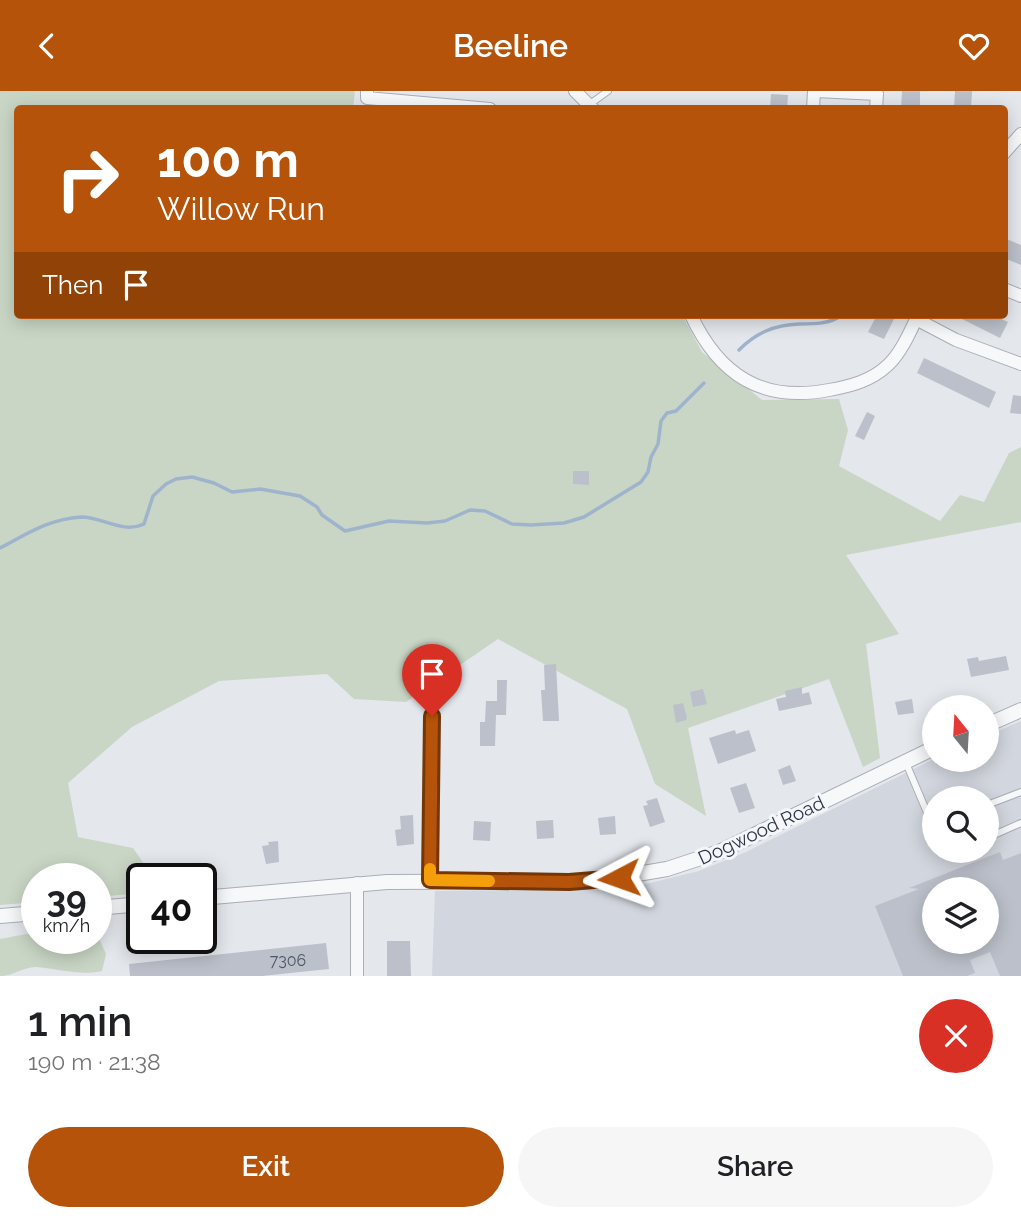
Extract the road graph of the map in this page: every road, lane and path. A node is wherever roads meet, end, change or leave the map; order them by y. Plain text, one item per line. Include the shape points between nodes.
1 (575, 91) edge
2 (608, 91) edge
3 (815, 91) edge
4 (367, 94) edge
5 (456, 105) edge
6 (591, 105) edge
7 (593, 105) edge
8 (876, 105) edge
9 (1021, 134) edge
10 (1008, 149) edge
11 (693, 319) edge
12 (916, 319) edge
13 (920, 319) edge
14 (1021, 364) edge
15 (1021, 710) edge
16 (432, 716) dead end
17 (999, 720) edge
18 (922, 753) edge
19 (905, 761) junction
20 (1021, 792) edge
21 (922, 798) edge
22 (999, 800) edge
23 (1021, 823) edge
24 (999, 833) edge
25 (430, 880) junction
26 (357, 883) junction
27 (217, 896) edge
28 (21, 914) edge
29 (0, 916) edge
30 (357, 976) edge

1 - 6 street
2 - 7 lane
3 - 8 street via 877,94
4 - 5 street
9 - 10 street
11 - 12 street via 709,347 733,373 768,390 792,393 849,386 878,373 899,352
13 - 14 street via 956,340
15 - 17 street
16 - 25 street
18 - 19 street, Dogwood Road
19 - 21 lane
19 - 25 street, Dogwood Road via 748,840 667,869 596,881
20 - 22 lane
23 - 24 lane
25 - 26 street, Dogwood Road
26 - 27 street, Dogwood Road
26 - 30 street
28 - 29 street

